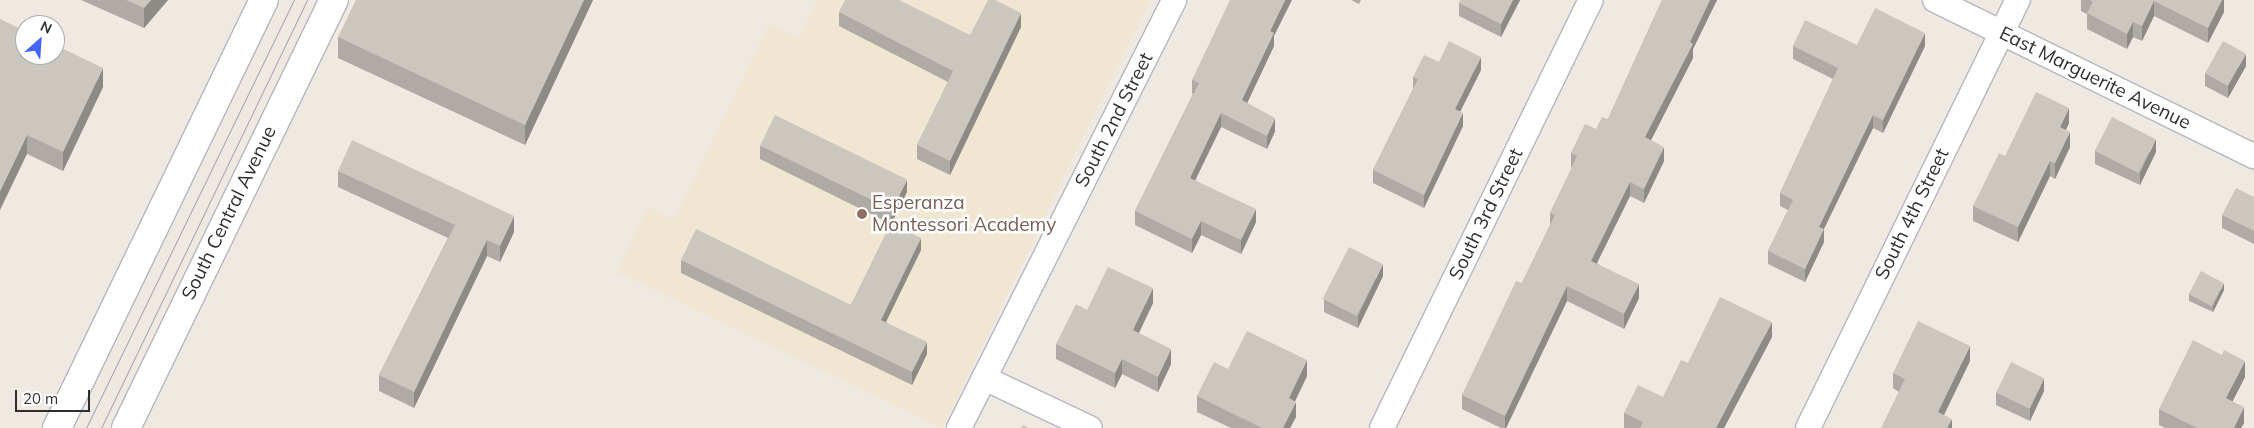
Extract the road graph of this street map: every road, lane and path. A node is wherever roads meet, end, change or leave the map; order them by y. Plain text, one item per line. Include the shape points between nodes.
1 (264, 0) edge
2 (334, 0) edge
3 (1174, 0) edge
4 (1591, 0) edge
5 (1935, 0) edge
6 (2018, 0) edge
7 (2001, 32) junction
8 (2254, 156) edge
9 (984, 378) junction
10 (57, 428) edge
11 (126, 428) edge
12 (958, 428) edge
13 (1090, 428) edge
14 (1382, 428) edge
15 (1808, 428) edge

1 - 10 main road
2 - 11 main road, South Central Avenue
3 - 9 street, South 2nd Street
4 - 14 street, South 3rd Street
5 - 7 street, East Marguerite Avenue
6 - 7 street, South 4th Street
7 - 8 street, East Marguerite Avenue
7 - 15 street, South 4th Street
9 - 12 street, South 2nd Street
9 - 13 street

